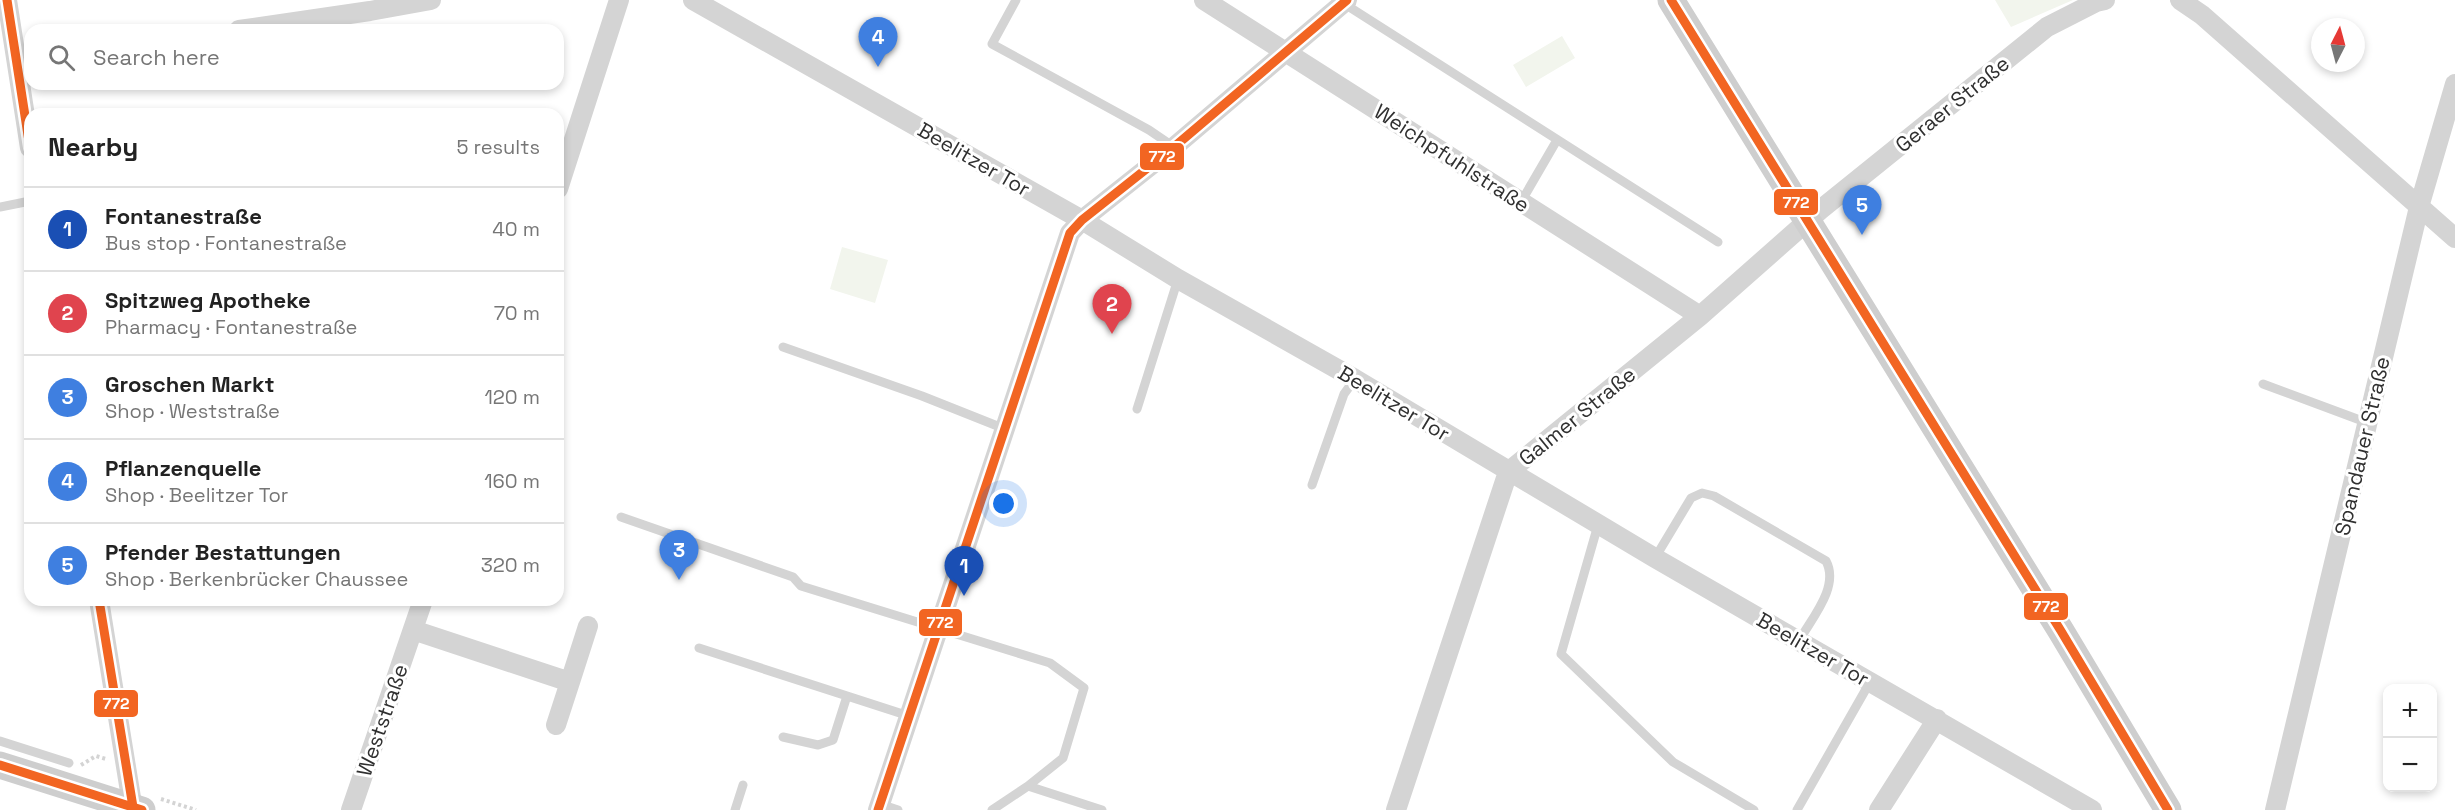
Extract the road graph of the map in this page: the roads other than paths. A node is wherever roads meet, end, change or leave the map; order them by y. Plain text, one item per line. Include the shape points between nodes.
1 (7, 0) edge
2 (431, 0) edge
3 (619, 0) edge
4 (693, 0) edge
5 (1016, 0) edge
6 (1204, 0) edge
7 (1671, 0) edge
8 (2105, 0) edge
9 (2180, 0) edge
10 (1345, 1) edge
11 (369, 6) edge
12 (272, 24) edge
13 (1286, 51) junction
14 (23, 61) edge
15 (2455, 84) edge
16 (25, 90) edge
17 (27, 108) edge
18 (1557, 140) junction
19 (1174, 147) junction
20 (564, 170) edge
21 (24, 202) edge
22 (1521, 202) junction
23 (0, 207) edge
24 (2419, 207) junction
25 (1082, 220) junction
26 (1808, 223) junction
27 (2455, 238) edge
28 (1718, 242) dead end
29 (1179, 279) junction
30 (1700, 316) junction
31 (783, 347) dead end
32 (1355, 379) junction
33 (2263, 384) dead end
34 (1137, 410) dead end
35 (2368, 423) junction
36 (1005, 429) junction
37 (1508, 472) junction
38 (1312, 486) dead end
39 (621, 517) dead end
40 (1598, 525) junction
41 (1655, 558) junction
42 (100, 606) edge
43 (421, 606) edge
44 (588, 626) dead end
45 (938, 629) junction
46 (413, 630) junction
47 (1799, 641) junction
48 (699, 648) dead end
49 (570, 682) junction
50 (1870, 682) junction
51 (847, 696) junction
52 (909, 716) junction
53 (1936, 719) junction
54 (556, 725) dead end
55 (783, 737) dead end
56 (0, 741) edge
57 (69, 763) road end
58 (0, 765) edge
59 (743, 785) dead end
60 (1028, 786) junction
61 (140, 805) edge
62 (885, 808) edge
63 (1400, 809) edge
64 (351, 810) edge
65 (735, 810) edge
66 (992, 810) edge
67 (1102, 810) edge
68 (1754, 810) edge
69 (1797, 810) edge
70 (1879, 810) edge
71 (2092, 810) edge
72 (2168, 810) edge
73 (2275, 810) edge

1 - 14 street
2 - 11 street
3 - 20 street
4 - 25 street, Beelitzer Tor
5 - 19 lane via 992,44
6 - 13 street, Weichpfuhlstraße
7 - 26 main road
8 - 26 street, Geraer Straße via 2047,27
9 - 24 street via 2202,15
10 - 13 street
10 - 18 lane
11 - 12 street
13 - 19 street
13 - 22 street, Weichpfuhlstraße
15 - 24 street, Spandauer Straße
16 - 17 street
18 - 22 lane
18 - 28 lane
19 - 25 street
21 - 23 lane
22 - 30 street, Weichpfuhlstraße
24 - 27 street
24 - 35 street, Spandauer Straße
25 - 29 street, Beelitzer Tor
25 - 36 street via 1070,233
26 - 30 street, Galmer Straße
26 - 72 main road
29 - 32 street, Beelitzer Tor
29 - 34 lane
30 - 37 street, Galmer Straße
31 - 36 lane
32 - 37 street, Beelitzer Tor
32 - 38 lane via 1344,394
33 - 35 lane
35 - 73 street, Spandauer Straße
36 - 45 street
37 - 40 street, Beelitzer Tor
37 - 63 street, Galmer Straße
39 - 45 lane via 792,576 801,586
40 - 41 street, Beelitzer Tor
40 - 68 lane via 1561,654 1673,762
41 - 47 street, Beelitzer Tor
41 - 47 lane via 1691,498 1702,493 1714,496 1826,561 1830,584
42 - 61 street via 126,766
43 - 46 street, Weststraße
44 - 49 street
45 - 52 street
45 - 60 lane via 1050,663 1084,688 1063,759
46 - 49 street
46 - 64 street, Weststraße
47 - 50 street, Beelitzer Tor
48 - 51 lane
49 - 54 street
50 - 53 street, Beelitzer Tor
50 - 69 lane
51 - 52 lane
51 - 55 lane via 833,740 818,745
52 - 62 street
53 - 70 street
53 - 71 street, Beelitzer Tor
56 - 57 lane
58 - 61 main road
59 - 65 lane
60 - 66 lane
60 - 67 lane

